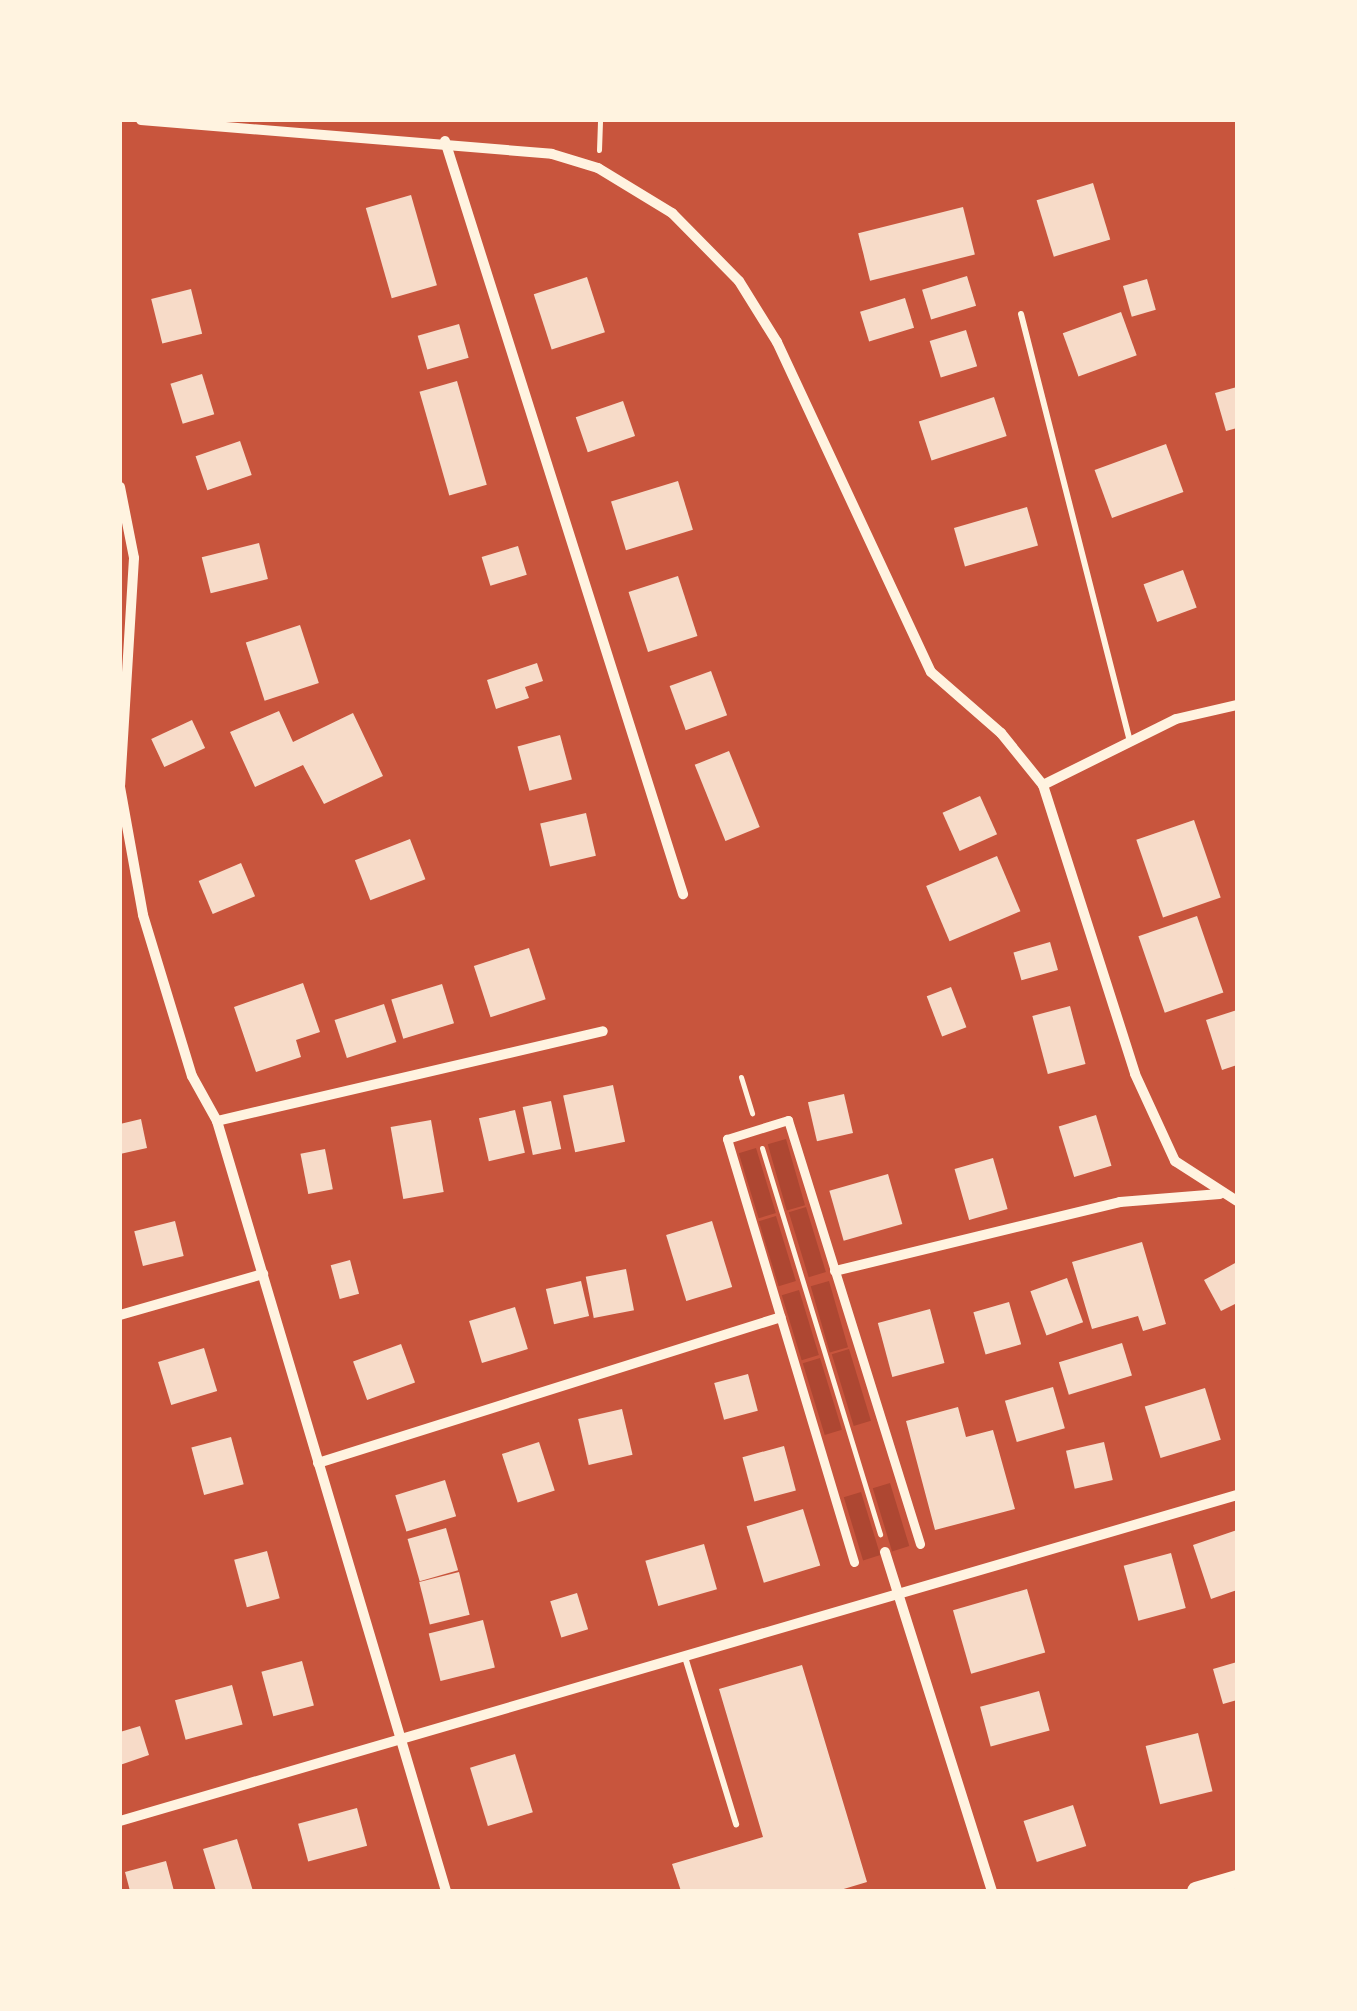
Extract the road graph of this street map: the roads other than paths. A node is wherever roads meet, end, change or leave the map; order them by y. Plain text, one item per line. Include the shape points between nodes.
1 (142, 120) edge
2 (444, 141) junction
3 (1021, 314) dead end
4 (120, 487) edge
5 (1237, 705) edge
6 (1130, 741) junction
7 (120, 786) edge
8 (1043, 786) junction
9 (683, 894) dead end
10 (602, 1032) dead end
11 (217, 1122) junction
12 (1221, 1194) junction
13 (1237, 1200) edge
14 (835, 1271) junction
15 (263, 1274) junction
16 (120, 1314) edge
17 (780, 1317) junction
18 (318, 1463) junction
19 (1237, 1495) edge
20 (920, 1544) dead end
21 (885, 1552) road end
22 (854, 1562) dead end
23 (898, 1593) junction
24 (684, 1657) junction
25 (402, 1741) junction
26 (120, 1821) edge
27 (736, 1824) dead end
28 (1237, 1879) edge
29 (446, 1891) edge
30 (992, 1891) edge
31 (1196, 1891) edge

1 - 2 street
2 - 8 street via 598,168 672,213 739,281 778,342 924,660
2 - 9 street
3 - 6 lane
4 - 7 street via 134,558
5 - 6 street
6 - 8 street
7 - 11 street via 143,915 192,1076
8 - 12 street via 1134,1074 1175,1161
10 - 11 street
11 - 15 street
12 - 13 street
12 - 14 street via 1120,1202
14 - 17 street via 788,1120 727,1139
14 - 20 street
15 - 16 street
15 - 18 street
17 - 18 street
17 - 22 street
18 - 25 street
19 - 23 street
21 - 23 street
23 - 24 street
23 - 30 street
24 - 25 street
24 - 27 lane
25 - 26 street
25 - 29 street
28 - 31 street

